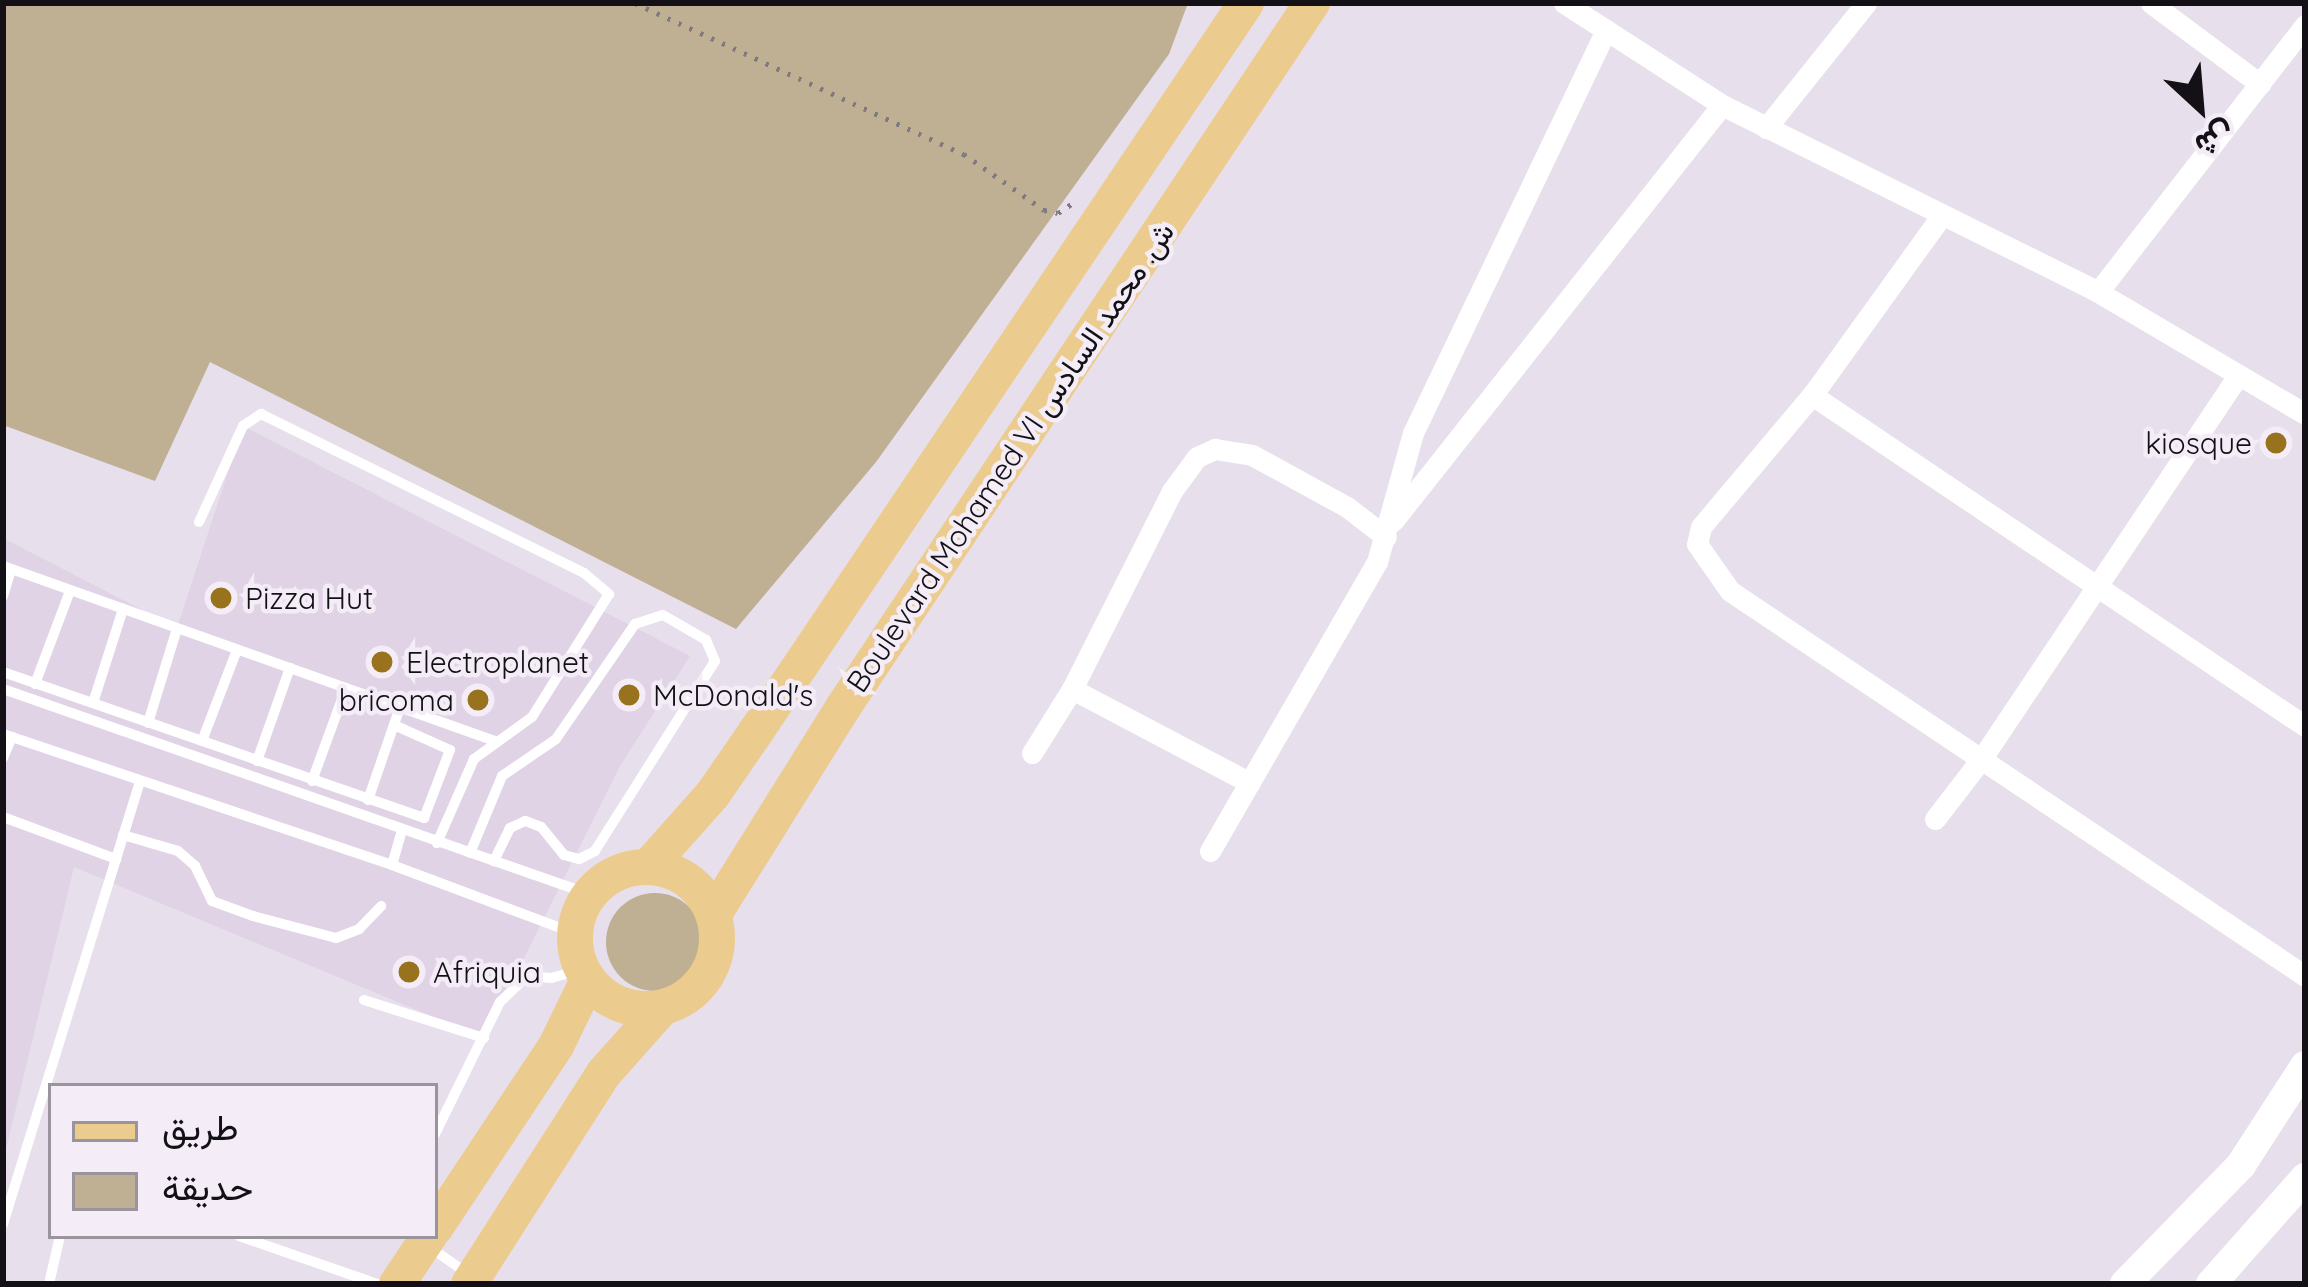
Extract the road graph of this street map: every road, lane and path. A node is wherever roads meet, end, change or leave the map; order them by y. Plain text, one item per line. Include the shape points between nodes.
1 (634, 3) edge
2 (1246, 3) edge
3 (1312, 3) edge
4 (1564, 3) edge
5 (1866, 3) edge
6 (2151, 3) edge
7 (2305, 25) edge
8 (1606, 30) junction
9 (2260, 84) junction
10 (1722, 106) junction
11 (1766, 128) junction
12 (1082, 192) dead end
13 (1942, 215) junction
14 (2098, 292) junction
15 (2237, 377) junction
16 (1812, 395) junction
17 (2305, 414) edge
18 (199, 522) dead end
19 (1389, 530) junction
20 (7, 568) edge
21 (2095, 589) junction
22 (70, 591) junction
23 (3, 596) edge
24 (123, 609) junction
25 (177, 628) junction
26 (237, 650) junction
27 (290, 668) junction
28 (3, 672) edge
29 (793, 676) junction
30 (35, 684) junction
31 (346, 688) junction
32 (3, 689) edge
33 (1072, 689) junction
34 (93, 704) junction
35 (844, 706) junction
36 (400, 707) junction
37 (148, 722) junction
38 (394, 724) junction
39 (2305, 726) edge
40 (7, 735) edge
41 (202, 741) junction
42 (495, 741) junction
43 (1032, 753) dead end
44 (3, 758) edge
45 (1982, 758) junction
46 (256, 761) junction
47 (312, 781) junction
48 (140, 782) junction
49 (1250, 783) junction
50 (368, 800) junction
51 (3, 818) edge
52 (1936, 819) dead end
53 (402, 831) junction
54 (123, 836) junction
55 (437, 843) junction
56 (1210, 851) dead end
57 (470, 854) junction
58 (116, 860) junction
59 (494, 861) junction
60 (392, 865) junction
61 (649, 866) junction
62 (590, 894) junction
63 (381, 906) dead end
64 (714, 914) junction
65 (574, 933) junction
66 (585, 975) junction
67 (2305, 976) edge
68 (364, 1000) dead end
69 (662, 1008) junction
70 (484, 1038) junction
71 (2305, 1066) edge
72 (438, 1128) edge
73 (2305, 1178) edge
74 (438, 1218) edge
75 (3, 1224) edge
76 (59, 1239) edge
77 (248, 1239) edge
78 (424, 1239) edge
79 (429, 1239) edge
80 (471, 1280) edge
81 (49, 1284) edge
82 (378, 1284) edge
83 (397, 1284) edge
84 (2126, 1284) edge
85 (2211, 1284) edge

1 - 12 path via 964,154 1044,210 1058,213
2 - 29 main road, Boulevard Mohamed VI ش. محمد السادس
3 - 35 main road, Boulevard Mohamed VI ش. محمد السادس
4 - 8 street
5 - 11 street
6 - 9 street
7 - 9 street
8 - 10 street
8 - 19 street via 1413,433
9 - 14 street
10 - 11 street
10 - 19 street
11 - 13 street
13 - 14 street
13 - 16 street
14 - 15 street
15 - 17 street
15 - 21 street
16 - 21 street
16 - 45 street via 1701,527 1697,544 1730,591
18 - 42 lane via 243,426 261,414 602,586 605,604 532,717
19 - 33 street via 1252,455 1216,449 1196,458
19 - 49 street via 1352,610
20 - 22 lane
20 - 23 lane
21 - 39 street
21 - 45 street
22 - 24 lane
22 - 30 lane
24 - 25 lane
24 - 34 lane
25 - 26 lane
25 - 37 lane
26 - 27 lane
26 - 41 lane
27 - 31 lane
27 - 46 lane
28 - 30 lane
29 - 35 main road
29 - 61 main road, Boulevard Mohamed VI ش. محمد السادس via 712,794
30 - 34 lane
31 - 36 lane
31 - 47 lane
32 - 53 lane
33 - 43 street
33 - 49 street
34 - 37 lane
35 - 64 main road, Boulevard Mohamed VI ش. محمد السادس
36 - 38 lane
36 - 42 lane
37 - 41 lane
38 - 50 lane
38 - 50 lane via 444,744 449,759 424,818
40 - 44 lane
40 - 48 lane
41 - 46 lane
42 - 55 lane via 466,770
45 - 52 street
45 - 67 street
46 - 47 lane
47 - 50 lane
48 - 54 lane
48 - 60 lane
49 - 56 street
51 - 58 lane
53 - 55 lane
53 - 60 lane
54 - 58 lane
54 - 63 lane via 178,851 217,905 253,916 336,938
55 - 57 lane
57 - 59 lane
57 - 59 lane via 502,776 556,739 635,624 663,615 706,640 715,661 595,851 564,855 541,826 526,821 510,828
58 - 75 lane
59 - 62 lane
60 - 65 lane
61 - 62 main road via 616,872
61 - 64 main road via 677,873
62 - 65 main road
64 - 69 main road via 718,938 703,982
65 - 66 main road
66 - 69 main road via 615,1003
66 - 70 lane via 526,976 500,1002
66 - 74 main road via 556,1046
68 - 70 lane
69 - 80 main road via 604,1073
70 - 72 lane
71 - 84 main road via 2241,1165
73 - 85 main road
76 - 81 lane
77 - 82 lane
78 - 83 main road
79 - 80 lane

